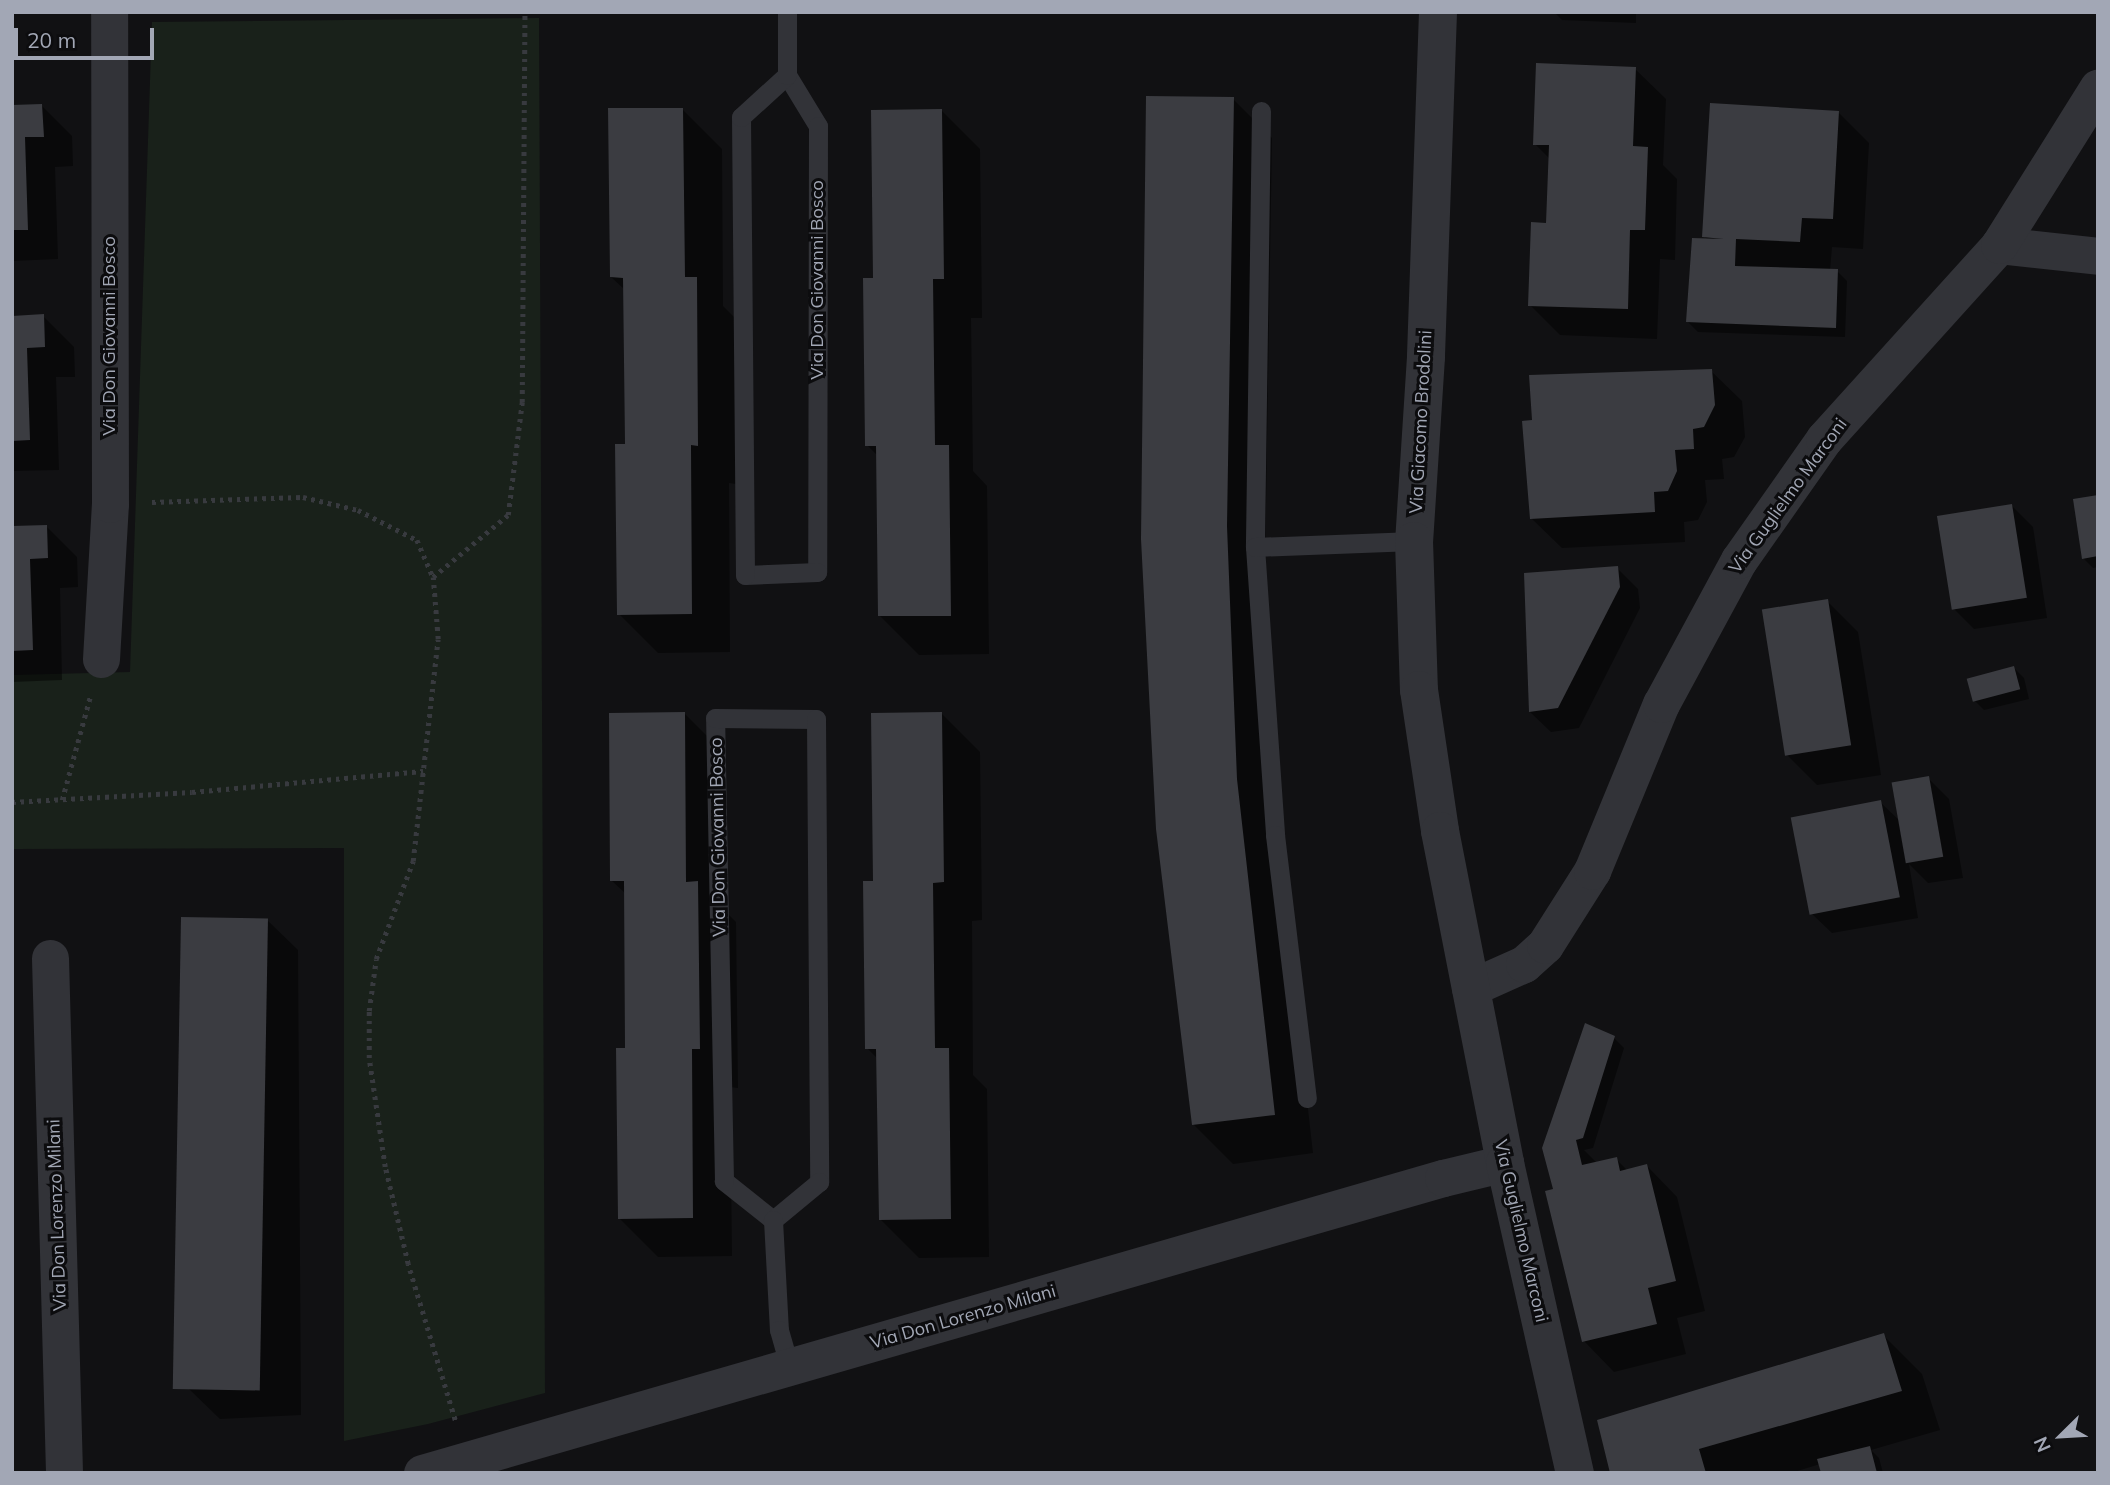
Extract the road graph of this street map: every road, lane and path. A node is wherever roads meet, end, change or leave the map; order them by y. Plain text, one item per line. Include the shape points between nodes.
1 (109, 12) edge
2 (524, 12) edge
3 (787, 12) edge
4 (1438, 12) edge
5 (787, 75) junction
6 (2098, 87) edge
7 (1261, 111) dead end
8 (1999, 245) junction
9 (2098, 256) edge
10 (110, 503) junction
11 (1414, 541) junction
12 (1255, 547) junction
13 (433, 577) junction
14 (101, 659) joint
15 (423, 771) junction
16 (62, 800) junction
17 (12, 803) edge
18 (1440, 831) joint
19 (50, 958) dead end
20 (1470, 988) junction
21 (1307, 1098) dead end
22 (1505, 1163) junction
23 (773, 1220) junction
24 (789, 1366) junction
25 (458, 1431) dead end
26 (64, 1473) edge
27 (422, 1473) edge
28 (1575, 1473) edge

1 - 10 street, Via Don Giovanni Bosco
2 - 13 path via 522,402 508,515
3 - 5 lane
4 - 11 street, Via Giacomo Brodolini via 1426,357
5 - 5 lane, Via Don Giovanni Bosco via 741,117 745,575 817,572 818,126
6 - 8 street, Via Guglielmo Marconi
7 - 12 lane
8 - 9 street
8 - 20 street, Via Guglielmo Marconi via 1824,439 1739,560 1661,704 1592,870 1545,945 1524,964
10 - 13 path via 303,497 358,510 417,540
10 - 14 street, Via Don Giovanni Bosco
11 - 12 lane
11 - 18 street, Via Giacomo Brodolini via 1419,690
12 - 21 lane via 1275,835
13 - 15 path via 438,639
14 - 16 path
15 - 16 path
15 - 25 path via 413,861 376,960 369,1058 385,1167 405,1252
16 - 17 path
18 - 20 street, Via Guglielmo Marconi
19 - 26 street, Via Don Lorenzo Milani
20 - 22 street, Via Guglielmo Marconi
22 - 24 street, Via Don Lorenzo Milani
22 - 28 street, Via Guglielmo Marconi
23 - 23 lane, Via Don Giovanni Bosco via 819,1182 816,719 715,718 724,1181
23 - 24 lane via 779,1330
24 - 27 street, Via Don Lorenzo Milani

